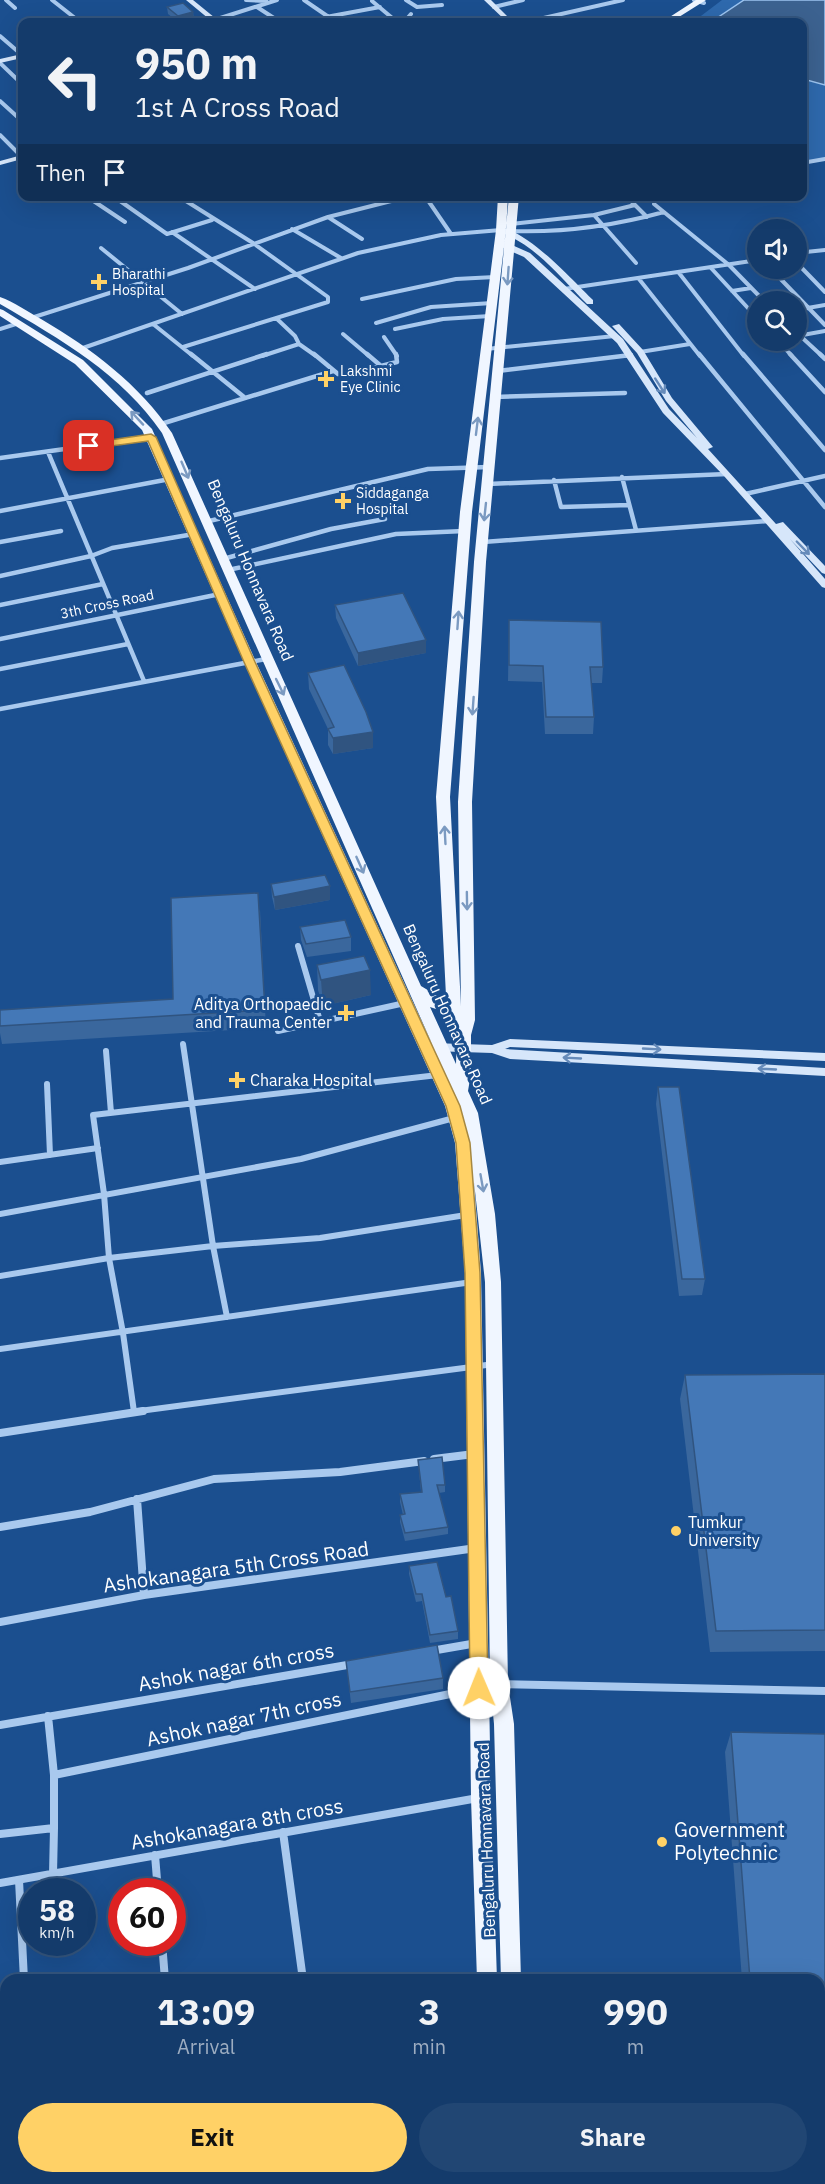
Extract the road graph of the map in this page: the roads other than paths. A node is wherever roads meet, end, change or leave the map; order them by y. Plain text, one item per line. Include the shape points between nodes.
1 (6, 0) edge
2 (52, 0) edge
3 (189, 0) edge
4 (246, 0) edge
5 (275, 0) edge
6 (304, 0) edge
7 (406, 0) edge
8 (438, 0) edge
9 (487, 0) edge
10 (523, 0) edge
11 (623, 0) edge
12 (372, 1) edge
13 (701, 1) edge
14 (380, 7) junction
15 (494, 7) junction
16 (15, 8) dead end
17 (257, 8) junction
18 (411, 14) dead end
19 (328, 17) junction
20 (75, 18) edge
21 (212, 18) edge
22 (225, 18) edge
23 (273, 18) edge
24 (322, 18) edge
25 (392, 18) edge
26 (408, 18) edge
27 (506, 18) edge
28 (544, 18) edge
29 (673, 18) edge
30 (681, 18) edge
31 (0, 36) edge
32 (18, 52) edge
33 (18, 57) edge
34 (0, 62) edge
35 (18, 80) edge
36 (0, 101) edge
37 (18, 117) edge
38 (0, 135) edge
39 (18, 153) edge
40 (18, 158) edge
41 (825, 159) edge
42 (807, 162) edge
43 (0, 163) edge
44 (94, 201) edge
45 (120, 201) edge
46 (186, 201) edge
47 (387, 201) edge
48 (428, 201) edge
49 (504, 201) edge
50 (513, 201) edge
51 (630, 201) edge
52 (654, 204) dead end
53 (635, 206) junction
54 (664, 212) junction
55 (594, 215) junction
56 (328, 217) junction
57 (647, 217) junction
58 (212, 220) junction
59 (125, 222) dead end
60 (603, 226) junction
61 (507, 228) junction
62 (292, 229) junction
63 (172, 232) junction
64 (451, 234) junction
65 (362, 239) dead end
66 (253, 243) junction
67 (504, 244) junction
68 (101, 248) dead end
69 (825, 250) edge
70 (807, 252) edge
71 (213, 258) junction
72 (341, 258) junction
73 (747, 262) edge
74 (636, 263) dead end
75 (729, 265) junction
76 (711, 268) junction
77 (678, 273) junction
78 (807, 273) edge
79 (297, 274) junction
80 (495, 277) junction
81 (639, 279) junction
82 (780, 279) edge
83 (144, 282) junction
84 (575, 287) junction
85 (751, 288) junction
86 (255, 289) junction
87 (564, 289) junction
88 (732, 291) junction
89 (754, 291) edge
90 (825, 292) edge
91 (362, 299) dead end
92 (0, 300) edge
93 (492, 303) junction
94 (825, 305) edge
95 (747, 307) edge
96 (808, 308) junction
97 (0, 312) edge
98 (182, 314) junction
99 (490, 316) junction
100 (276, 318) junction
101 (25, 321) junction
102 (376, 323) dead end
103 (153, 324) junction
104 (825, 326) edge
105 (0, 329) edge
106 (395, 329) dead end
107 (825, 330) edge
108 (807, 333) edge
109 (343, 334) dead end
110 (615, 336) junction
111 (384, 337) dead end
112 (807, 343) edge
113 (299, 344) junction
114 (690, 344) junction
115 (183, 347) junction
116 (500, 348) junction
117 (80, 349) junction
118 (486, 349) junction
119 (787, 351) edge
120 (636, 354) junction
121 (825, 360) edge
122 (381, 366) junction
123 (213, 371) junction
124 (333, 371) junction
125 (496, 371) junction
126 (824, 390) edge
127 (147, 393) dead end
128 (625, 393) dead end
129 (244, 397) junction
130 (494, 397) junction
131 (161, 424) junction
132 (151, 437) junction
133 (825, 450) edge
134 (48, 452) junction
135 (0, 458) edge
136 (471, 467) junction
137 (489, 467) junction
138 (727, 474) junction
139 (825, 476) edge
140 (622, 477) junction
141 (170, 479) junction
142 (554, 480) junction
143 (802, 481) junction
144 (488, 484) junction
145 (748, 494) junction
146 (67, 498) junction
147 (629, 505) junction
148 (825, 507) edge
149 (0, 511) edge
150 (385, 519) dead end
151 (768, 521) junction
152 (206, 522) junction
153 (636, 530) junction
154 (61, 531) dead end
155 (464, 531) junction
156 (194, 534) junction
157 (0, 542) edge
158 (483, 542) junction
159 (91, 556) junction
160 (225, 564) junction
161 (825, 571) edge
162 (0, 576) edge
163 (103, 585) junction
164 (825, 585) edge
165 (220, 594) junction
166 (0, 605) edge
167 (115, 614) junction
168 (0, 639) edge
169 (128, 644) junction
170 (266, 659) junction
171 (250, 662) junction
172 (0, 669) edge
173 (144, 681) junction
174 (0, 709) edge
175 (298, 946) dead end
176 (414, 988) junction
177 (453, 998) junction
178 (405, 1003) junction
179 (320, 1021) junction
180 (463, 1029) junction
181 (278, 1031) dead end
182 (183, 1044) dead end
183 (433, 1047) junction
184 (464, 1047) junction
185 (492, 1049) junction
186 (106, 1051) dead end
187 (825, 1057) edge
188 (825, 1072) edge
189 (438, 1075) junction
190 (47, 1084) dead end
191 (456, 1096) junction
192 (191, 1102) junction
193 (111, 1113) junction
194 (456, 1118) junction
195 (98, 1148) junction
196 (50, 1155) junction
197 (0, 1162) edge
198 (204, 1176) junction
199 (104, 1194) junction
200 (0, 1214) edge
201 (469, 1214) junction
202 (213, 1246) junction
203 (109, 1258) junction
204 (0, 1276) edge
205 (473, 1281) junction
206 (227, 1317) junction
207 (123, 1332) junction
208 (0, 1348) edge
209 (494, 1364) junction
210 (474, 1367) junction
211 (134, 1412) junction
212 (0, 1433) edge
213 (475, 1454) junction
214 (137, 1500) junction
215 (0, 1527) edge
216 (477, 1548) junction
217 (144, 1595) junction
218 (0, 1622) edge
219 (478, 1643) junction
220 (420, 1653) edge
221 (362, 1662) edge
222 (500, 1684) junction
223 (479, 1688) junction
224 (825, 1691) edge
225 (48, 1716) junction
226 (0, 1725) edge
227 (54, 1775) junction
228 (481, 1798) junction
229 (54, 1828) junction
230 (283, 1832) junction
231 (0, 1834) edge
232 (155, 1855) junction
233 (53, 1874) junction
234 (31, 1878) edge
235 (157, 1878) edge
236 (18, 1880) edge
237 (0, 1883) edge
238 (23, 1956) edge
239 (163, 1956) edge
240 (24, 1974) edge
241 (165, 1974) edge
242 (302, 1974) edge
243 (487, 1974) edge
244 (511, 1974) edge

1 - 16 street
2 - 20 street
3 - 21 main road
4 - 5 street
5 - 17 street
6 - 19 street
7 - 8 street via 421,7 442,5
9 - 15 main road
10 - 15 street
11 - 28 street
12 - 14 street
13 - 29 main road
13 - 30 main road
14 - 19 street
14 - 25 street
15 - 27 main road
17 - 22 street
17 - 23 street
18 - 26 street
19 - 24 street
31 - 32 street
33 - 34 main road
34 - 35 street
36 - 37 street
38 - 39 street
40 - 43 main road
41 - 42 street
44 - 59 street
45 - 63 street via 166,234
46 - 58 street
47 - 56 street
48 - 64 street
49 - 61 main road
50 - 61 main road
51 - 53 street
52 - 54 street
53 - 55 street
53 - 57 street
54 - 57 street
54 - 75 street
55 - 60 street
55 - 61 street
56 - 62 street
56 - 65 street
57 - 60 street
58 - 63 street
58 - 66 street
60 - 61 street via 536,232
60 - 74 street
61 - 64 street
61 - 67 main road
61 - 84 main road
62 - 66 street
62 - 72 street
63 - 71 street
64 - 72 street
66 - 71 street
66 - 79 street
67 - 80 main road
67 - 87 main road via 527,255
67 -> 116 main road
68 - 83 street
69 - 70 street
71 - 83 street
71 - 86 street
72 - 79 street
73 - 75 street
75 - 76 street
75 - 85 street
76 - 77 street
76 - 88 street
77 - 81 street
77 - 133 street
78 - 90 street
79 - 86 street
79 - 100 street via 328,297 328,302
80 - 91 street via 456,279
80 - 93 main road
81 - 84 street
81 - 114 street
82 - 96 street
83 - 98 street
83 - 101 street
84 - 87 street
84 - 120 main road via 628,337
85 - 88 street
85 - 89 street
86 - 98 street
87 - 110 main road
88 - 95 street
92 - 101 main road, Bengaluru Honnavara Road
93 - 99 main road
93 - 102 street via 431,307
94 - 96 street
96 - 104 street
97 - 101 main road, Bengaluru Honnavara Road
98 - 103 street
99 - 106 street via 443,319
99 - 118 main road
100 - 113 street via 296,336
100 - 115 street
101 - 105 street
101 - 117 main road, Bengaluru Honnavara Road
132 -> 101 main road, Bengaluru Honnavara Road via 140,420 79,362
103 - 115 street
103 - 117 street
107 - 108 street
109 - 122 street
110 - 116 street
110 - 120 main road
111 - 122 street via 397,362
112 - 121 street
113 - 123 street
113 - 124 street
114 - 120 street
114 - 143 street
115 - 123 street
116 - 118 street
116 - 125 main road
117 - 131 main road, Bengaluru Honnavara Road via 133,392
136 -> 118 main road
119 - 126 street
120 - 125 street
120 - 138 main road via 648,387 666,411
120 -> 145 main road
122 - 124 street via 344,375
123 - 127 street
123 - 129 street
124 - 129 street
125 - 130 main road
128 - 130 street
129 - 131 street
130 - 137 main road
131 -> 152 main road, Bengaluru Honnavara Road via 176,447
132 - 134 street
132 - 141 main road, Bengaluru Honnavara Road
134 - 135 street
134 - 146 street
136 - 137 street
136 - 152 street via 429,469
136 - 155 main road
137 - 144 main road
138 - 140 street
138 - 145 main road
139 - 143 street
140 - 142 street
140 - 147 street
141 - 146 street
141 - 156 main road, Bengaluru Honnavara Road
142 - 144 street
142 - 147 street via 561,507
143 - 145 street
143 - 148 street
144 -> 158 main road
145 - 151 main road
145 -> 161 main road
146 - 149 street
146 - 159 street
147 - 153 street
150 - 160 street via 331,529
151 - 153 street
151 - 164 main road
152 - 160 main road, Bengaluru Honnavara Road
153 - 158 street
154 - 157 street
155 - 160 street via 396,534
177 -> 155 main road via 443,797
156 - 159 street via 112,548
156 - 165 main road, Bengaluru Honnavara Road
158 -> 180 main road via 465,802 468,1020
159 - 162 street
159 - 163 street
160 - 170 main road, Bengaluru Honnavara Road
163 - 166 street
163 - 167 street
165 - 167 street, 3th Cross Road
165 - 171 main road, Bengaluru Honnavara Road
167 - 168 street, 3th Cross Road
167 - 169 street
169 - 172 street
169 - 173 street
170 - 171 street
170 -> 176 main road, Bengaluru Honnavara Road
171 - 173 street
171 - 178 main road, Bengaluru Honnavara Road
173 - 174 street
175 - 179 street
176 - 177 main road via 436,1004
176 - 183 main road, Bengaluru Honnavara Road
177 - 180 main road via 454,1019
178 - 179 street
178 - 183 main road, Bengaluru Honnavara Road
179 - 181 street
180 - 184 main road
182 - 192 street
183 - 184 main road
183 - 189 main road, Bengaluru Honnavara Road
183 - 191 main road, Bengaluru Honnavara Road
184 - 185 main road
184 - 191 main road via 464,1074
185 -> 187 main road via 510,1043
188 -> 185 main road via 510,1056
186 - 193 street
189 - 191 main road, Bengaluru Honnavara Road
189 - 192 street
190 - 196 street
191 - 194 main road, Bengaluru Honnavara Road
191 -> 209 main road, Bengaluru Honnavara Road via 470,1113 488,1214
192 - 193 street
192 - 198 street
193 - 195 street via 93,1115
194 - 198 street via 329,1153
194 - 201 main road, Bengaluru Honnavara Road via 463,1143
195 - 196 street
195 - 199 street
196 - 197 street
198 - 199 street
198 - 202 street
199 - 200 street
199 - 203 street
201 - 202 street via 320,1239
201 - 205 main road, Bengaluru Honnavara Road
202 - 203 street
202 - 206 street
203 - 204 street
203 - 207 street
205 - 206 street
205 - 210 main road, Bengaluru Honnavara Road
206 - 207 street
207 - 208 street
207 - 211 street
209 - 210 street
209 - 222 main road, Bengaluru Honnavara Road
210 - 211 street
210 - 213 main road, Bengaluru Honnavara Road
211 - 212 street
213 - 214 street via 340,1472 214,1479
213 - 216 main road, Bengaluru Honnavara Road
214 - 215 street
214 - 217 street
216 - 217 street, Ashokanagara 5th Cross Road
216 - 219 main road, Bengaluru Honnavara Road
217 - 218 street, Ashokanagara 5th Cross Road
219 - 220 street
219 - 223 main road, Bengaluru Honnavara Road
221 - 225 street, Ashok nagar 6th cross
222 - 223 street, Ashok nagar 7th cross
222 - 224 street, Ashok nagar 7th cross
222 - 244 main road, Bengaluru Honnavara Road
223 - 227 street, Ashok nagar 7th cross
223 - 228 main road, Bengaluru Honnavara Road
225 - 226 street, Ashok nagar 6th cross
225 - 227 street
227 - 229 street
228 - 230 street, Ashokanagara 8th cross
228 - 243 main road, Bengaluru Honnavara Road
229 - 231 street
229 - 233 street
230 - 232 street, Ashokanagara 8th cross
230 - 242 street
232 - 233 street, Ashokanagara 8th cross
232 - 235 street
233 - 234 street, Ashokanagara 8th cross
236 - 237 street, Ashokanagara 8th cross
238 - 240 street
239 - 241 street

